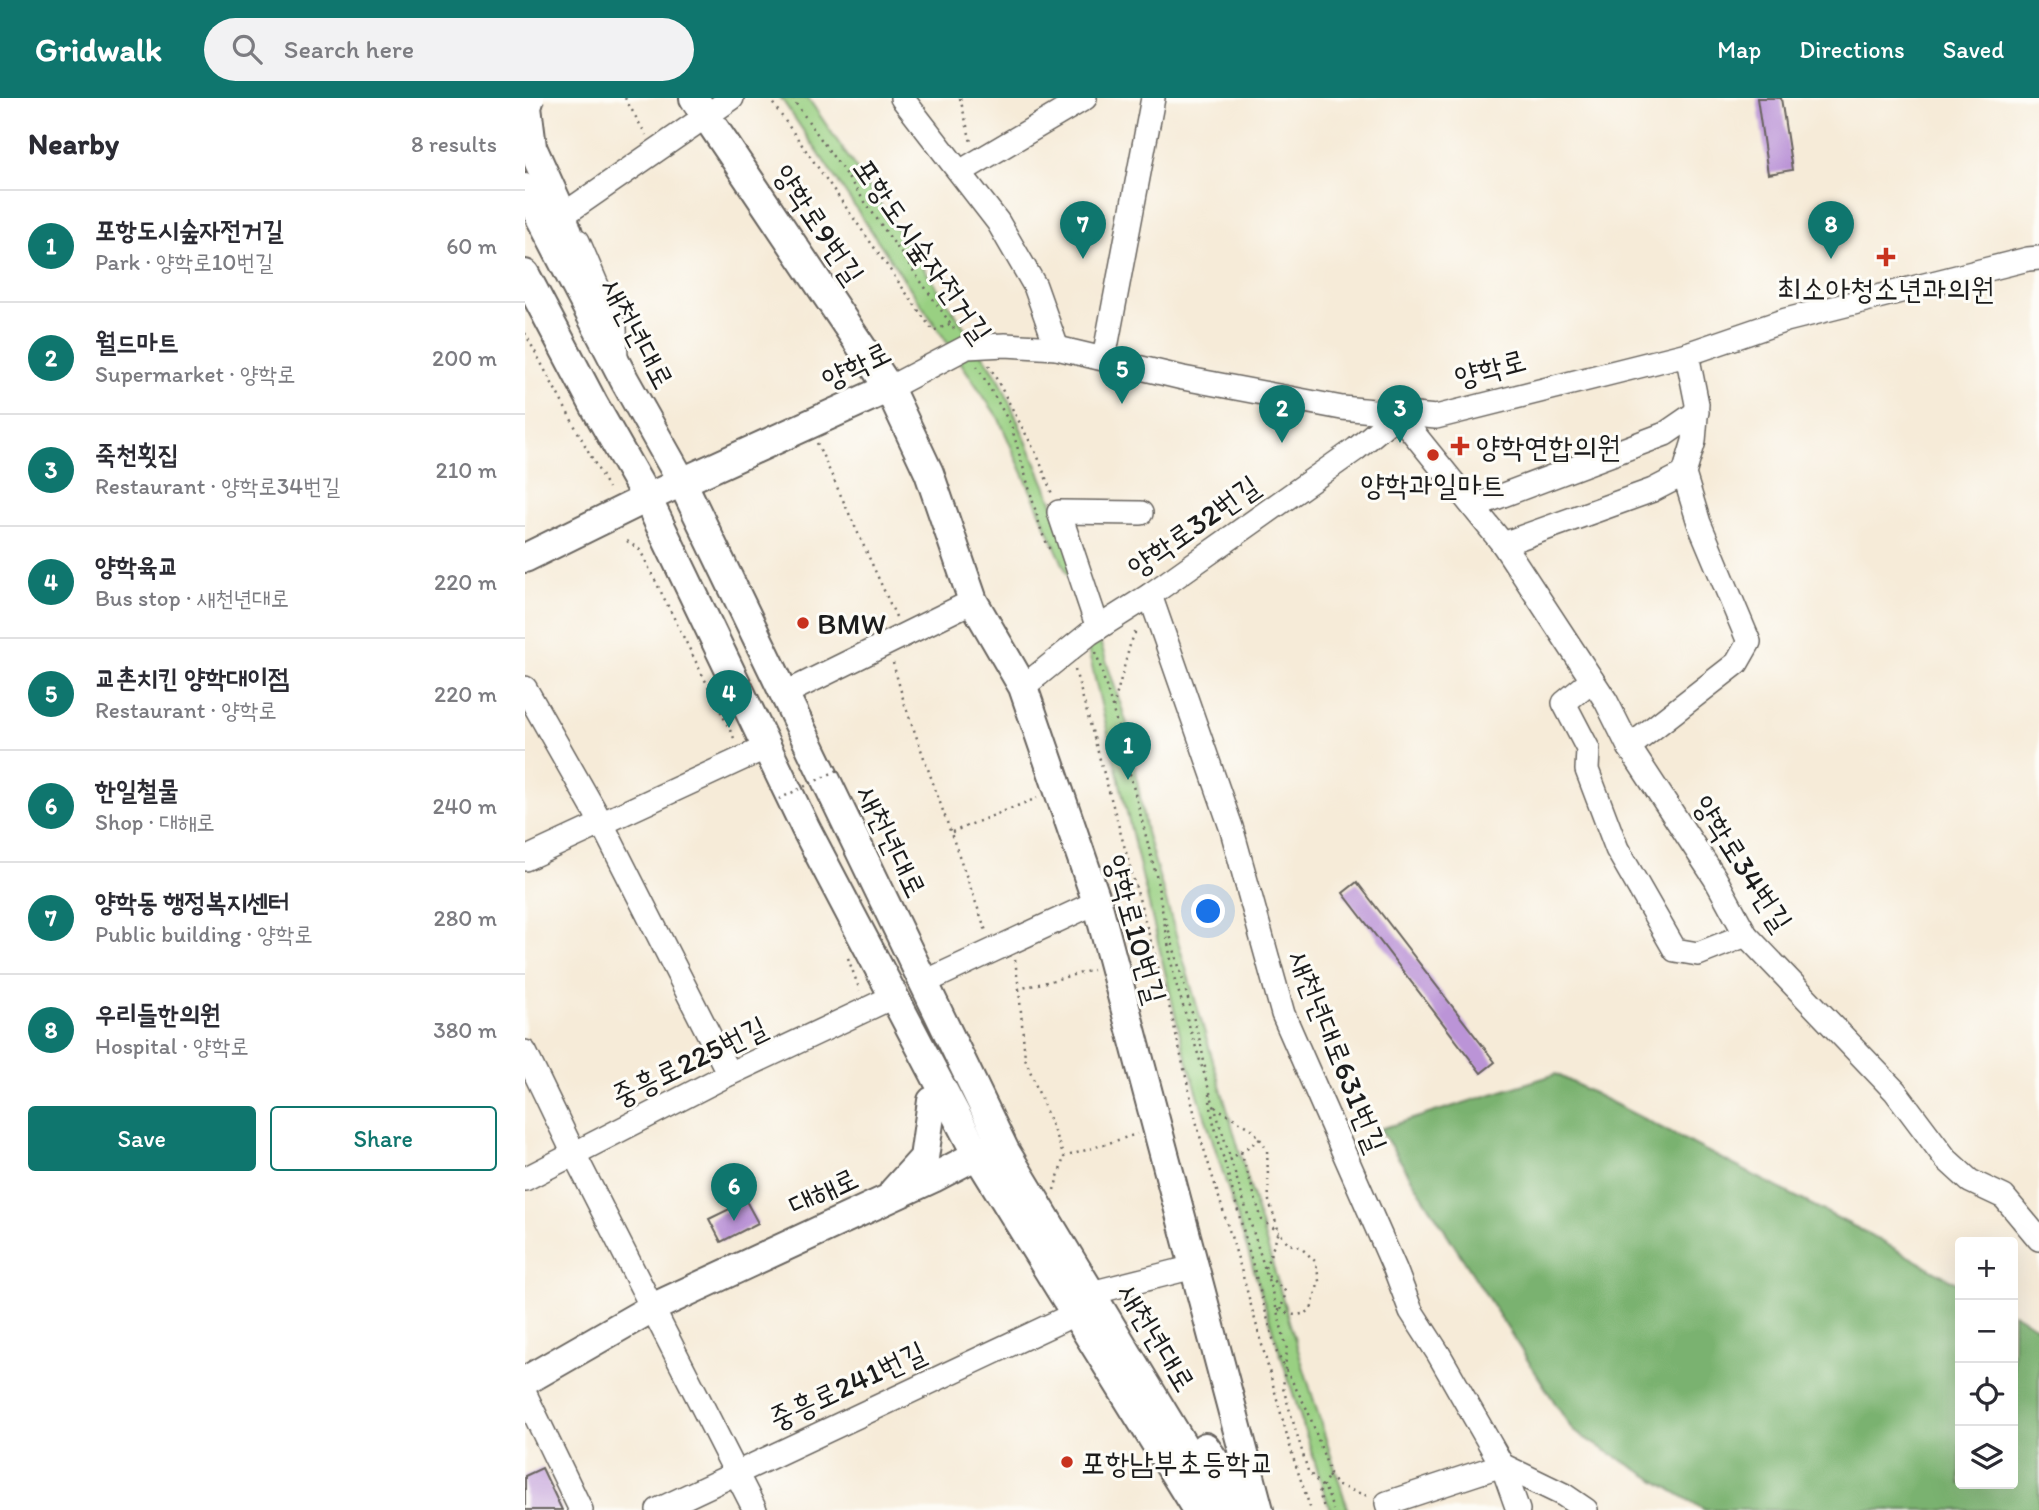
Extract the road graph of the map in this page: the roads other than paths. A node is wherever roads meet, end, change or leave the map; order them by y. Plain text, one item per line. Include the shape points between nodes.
1 (530, 98) edge
2 (732, 98) edge
3 (902, 98) edge
4 (1085, 98) edge
5 (1153, 98) edge
6 (700, 107) edge
7 (525, 120) edge
8 (968, 167) junction
9 (525, 188) edge
10 (566, 213) junction
11 (2039, 258) edge
12 (525, 274) edge
13 (1057, 348) junction
14 (1687, 354) junction
15 (1104, 358) junction
16 (616, 363) junction
17 (889, 388) junction
18 (1697, 412) junction
19 (1398, 414) junction
20 (1684, 474) junction
21 (682, 482) junction
22 (647, 498) junction
23 (1474, 506) junction
24 (1140, 513) dead end
25 (1503, 544) junction
26 (525, 558) edge
27 (1150, 595) junction
28 (973, 601) junction
29 (1094, 630) junction
30 (1592, 680) junction
31 (1023, 687) junction
32 (525, 688) edge
33 (784, 694) junction
34 (767, 747) junction
35 (1629, 747) junction
36 (601, 822) junction
37 (525, 859) edge
38 (1097, 902) junction
39 (1746, 935) junction
40 (867, 947) junction
41 (925, 982) junction
42 (882, 1002) junction
43 (525, 1052) edge
44 (729, 1074) junction
45 (932, 1101) junction
46 (987, 1152) junction
47 (574, 1154) junction
48 (525, 1179) edge
49 (889, 1197) junction
50 (2039, 1240) edge
51 (1194, 1267) junction
52 (1103, 1290) junction
53 (652, 1308) junction
54 (1062, 1320) junction
55 (525, 1381) edge
56 (525, 1394) edge
57 (1176, 1454) junction
58 (1502, 1465) junction
59 (736, 1472) junction
60 (1388, 1507) edge
61 (581, 1510) edge
62 (658, 1510) edge
63 (755, 1510) edge
64 (1182, 1510) edge
65 (1197, 1510) edge
66 (1222, 1510) edge
67 (1249, 1510) edge
68 (1259, 1510) edge
69 (1518, 1510) edge
70 (1586, 1510) edge

1 - 16 main road, bridge via 532,147 560,209
2 - 6 street
3 - 8 street
4 - 8 street
5 - 15 street
6 - 10 street via 655,151
6 - 17 main road, 양학로9번길
7 - 10 street
8 - 13 street via 1035,286
9 - 16 main road, 새천년대로
10 - 16 street via 615,328
11 - 14 street, 양학로 via 1786,320
12 - 22 main road, 새천년대로
13 - 15 street, 양학로
13 - 17 street, 양학로 via 974,347
14 - 18 street
14 - 19 street, 양학로 via 1436,417
15 - 19 street, 양학로 via 1249,391
16 - 21 main road, 새천년대로
17 - 21 main road, 양학로
17 - 28 main road, 양학로10번길 via 929,473
18 - 20 street
18 - 23 street via 1665,434
19 - 23 street, 양학로34번길
19 - 27 street, 양학로32번길 via 1356,449
20 - 25 street via 1653,490
20 - 35 street via 1699,523 1749,642 1737,663
21 - 22 main road, 양학로
21 - 33 main road, 새천년대로
22 - 26 main road, 양학로
22 - 34 main road, 새천년대로
23 - 25 street, 양학로34번길
24 - 29 street via 1059,512
25 - 30 street, 양학로34번길
27 - 29 street, 양학로32번길
27 - 58 street, 새천년대로631번길 via 1231,827 1283,1014 1411,1311
28 - 31 main road, 양학로10번길
28 - 33 street
29 - 31 street, 양학로32번길
30 - 35 street, 양학로34번길
30 - 39 street via 1564,703 1588,749 1587,770 1616,849 1675,950 1698,954
31 - 38 main road, 양학로10번길
32 - 36 street
33 - 41 main road, 새천년대로
34 - 36 street
34 - 40 main road, 새천년대로
35 - 39 street, 양학로34번길 via 1715,878
36 - 37 street
36 - 44 street
38 - 41 street
38 - 51 main road, 양학로10번길
39 - 50 street, 양학로34번길 via 1895,1090 1946,1160 1970,1181 2004,1197
40 - 42 main road via 870,977
40 - 46 main road, 새천년대로
41 - 46 main road, 새천년대로
42 - 44 street, 중흥로225번길
42 - 45 main road
43 - 47 street
44 - 47 street, 중흥로225번길
45 - 46 main road
45 - 49 main road via 924,1157
46 - 49 main road, 대해로
46 - 52 main road via 1027,1165
46 - 54 main road
46 - 57 main road, 새천년대로
47 - 48 street, 중흥로225번길
47 - 53 street
49 - 53 main road, 대해로
51 - 52 street
51 - 68 main road, 양학로10번길
52 - 67 main road
53 - 55 main road, 대해로
53 - 59 street
54 - 59 street, 중흥로241번길
54 - 64 main road
56 - 61 street
57 - 65 main road, 새천년대로
57 - 66 main road, 새천년대로
58 - 60 street
58 - 69 street, 새천년대로631번길
58 - 70 street
59 - 62 street, 중흥로241번길
59 - 63 street

